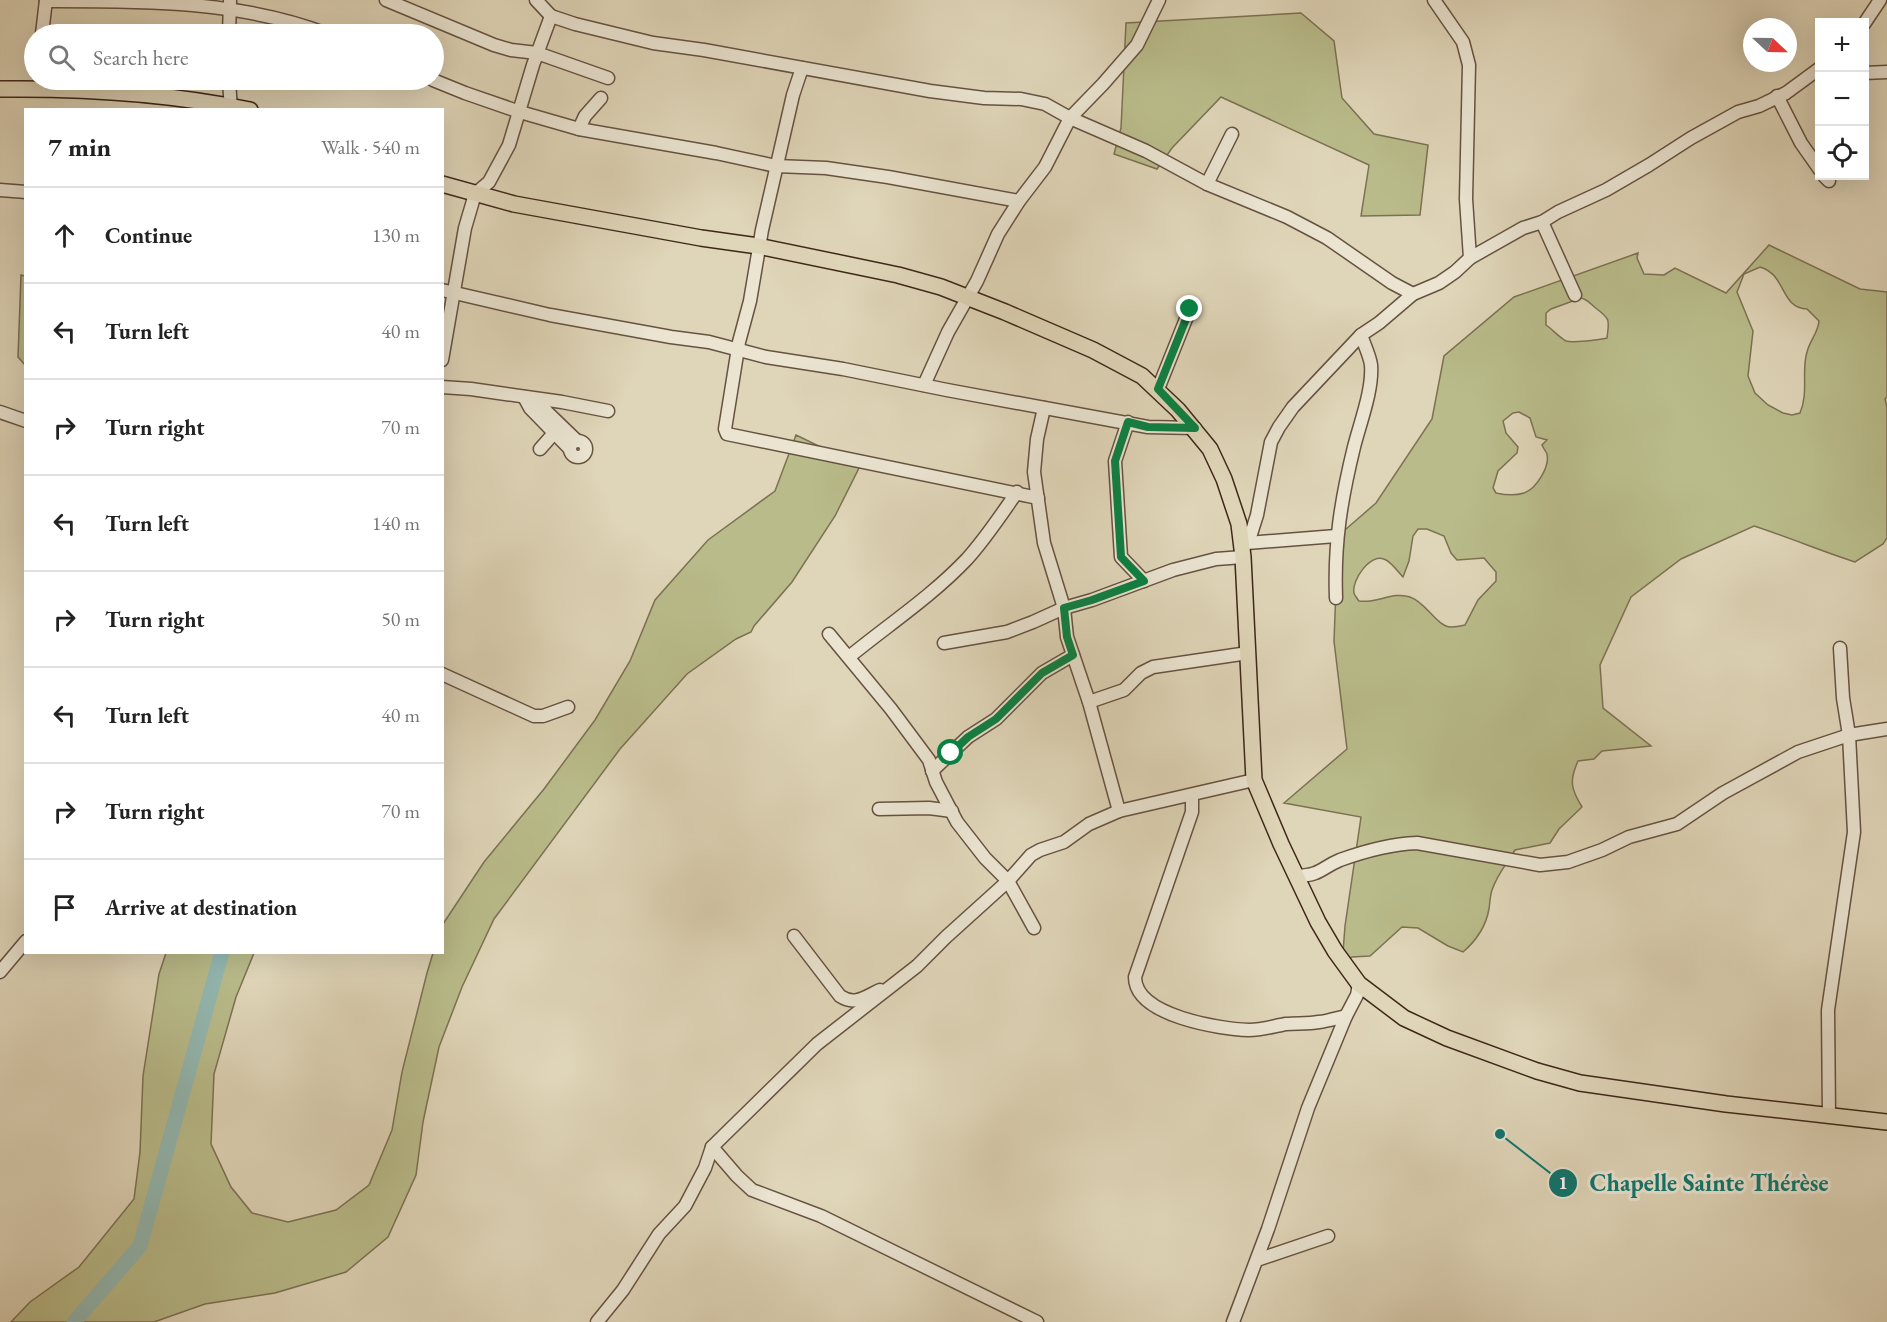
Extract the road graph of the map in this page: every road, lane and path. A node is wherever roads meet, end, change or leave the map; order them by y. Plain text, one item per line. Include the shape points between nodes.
1 (46, 0) edge
2 (386, 0) edge
3 (536, 0) edge
4 (1159, 0) edge
5 (1434, 0) edge
6 (1880, 0) edge
7 (230, 4) edge
8 (551, 16) junction
9 (1868, 18) edge
10 (43, 24) edge
11 (229, 24) edge
12 (299, 24) edge
13 (444, 24) edge
14 (444, 24) edge
15 (537, 53) junction
16 (802, 68) junction
17 (1815, 72) edge
18 (1887, 72) edge
19 (1869, 73) edge
20 (608, 78) dead end
21 (1815, 78) edge
22 (1806, 79) junction
23 (444, 84) edge
24 (24, 86) edge
25 (0, 89) edge
26 (97, 90) edge
27 (230, 90) edge
28 (1777, 96) junction
29 (601, 98) dead end
30 (231, 108) edge
31 (520, 112) junction
32 (1070, 117) junction
33 (579, 129) junction
34 (1232, 134) dead end
35 (1815, 163) edge
36 (776, 166) junction
37 (1207, 184) junction
38 (444, 185) edge
39 (0, 190) edge
40 (24, 192) edge
41 (475, 194) junction
42 (1019, 201) junction
43 (1542, 222) junction
44 (758, 246) junction
45 (1470, 258) junction
46 (448, 290) edge
47 (1413, 294) junction
48 (1575, 295) dead end
49 (968, 298) junction
50 (1190, 309) dead end
51 (1361, 335) junction
52 (444, 337) edge
53 (739, 351) junction
54 (924, 385) junction
55 (444, 387) edge
56 (1158, 389) junction
57 (530, 398) junction
58 (1044, 408) junction
59 (608, 411) dead end
60 (0, 412) edge
61 (24, 420) edge
62 (1128, 422) junction
63 (1195, 428) junction
64 (555, 432) junction
65 (540, 449) dead end
66 (1017, 492) junction
67 (1038, 498) junction
68 (1336, 536) junction
69 (1244, 550) junction
70 (1144, 581) junction
71 (1336, 598) dead end
72 (1064, 608) junction
73 (829, 634) dead end
74 (944, 644) dead end
75 (1840, 648) dead end
76 (1248, 653) junction
77 (1073, 655) junction
78 (849, 657) junction
79 (444, 675) edge
80 (1089, 702) junction
81 (568, 707) dead end
82 (1887, 729) edge
83 (1849, 735) junction
84 (932, 771) junction
85 (1254, 780) junction
86 (1192, 795) junction
87 (879, 809) dead end
88 (952, 811) junction
89 (1119, 811) junction
90 (1298, 876) junction
91 (1008, 881) junction
92 (1034, 928) dead end
93 (794, 936) dead end
94 (24, 943) edge
95 (0, 972) edge
96 (902, 978) junction
97 (1359, 984) junction
98 (1346, 1016) junction
99 (1829, 1116) junction
100 (1887, 1122) edge
101 (711, 1147) junction
102 (1328, 1236) dead end
103 (1257, 1260) junction
104 (597, 1322) edge
105 (1037, 1322) edge
106 (1233, 1322) edge

1 - 7 street
1 - 10 street
2 - 13 street
3 - 8 street
4 - 32 street via 1137,45
5 - 45 street via 1463,42 1469,65 1466,199
6 - 9 street
7 - 11 street
7 - 12 street
8 - 15 street
8 - 16 street via 653,44
14 - 15 street via 494,45
15 - 20 street
15 - 31 street
16 - 32 street via 930,91 1021,99 1045,104
16 - 36 street
17 - 22 street
18 - 19 street
21 - 22 street
22 - 28 street
23 - 31 street
24 - 25 main road
26 - 30 main road
27 - 30 street
28 - 35 street
28 - 43 street via 1737,112 1606,190
29 - 33 street
31 - 33 street
31 - 41 street via 509,145 489,182
32 - 37 street
32 - 42 street via 1045,167
33 - 36 street
34 - 37 street
36 - 42 street via 826,168
36 - 44 street
37 - 47 street via 1327,238
38 - 41 main road
39 - 40 street
41 - 44 main road via 637,227
41 - 46 street
42 - 49 street via 998,234
43 - 45 street via 1523,228
43 - 48 street
44 - 49 main road via 898,275
44 - 53 street
45 - 47 street via 1455,272
46 - 52 street
46 - 53 street via 550,315 709,342
47 - 51 street
49 - 54 street
49 - 56 main road via 1094,350
50 - 56 street
51 - 68 street via 1371,364 1369,388
51 - 69 street via 1279,427 1271,442 1257,515
53 - 54 street
53 - 66 street via 727,435
54 - 58 street
55 - 57 street
56 - 63 main road
57 - 59 street
57 - 64 street via 530,408
57 - 64 street via 574,445
58 - 62 street
58 - 67 street via 1034,472
60 - 61 street
62 - 63 street via 1148,427
62 - 70 street via 1115,461 1121,557
63 - 69 main road via 1224,479
64 - 65 street
66 - 67 street
66 - 78 street via 966,560
67 - 72 street via 1044,543
68 - 69 street
68 - 71 street
69 - 70 street
69 - 76 main road
70 - 72 street
72 - 74 street via 1007,632
72 - 77 street
73 - 78 street
75 - 83 street
76 - 80 street via 1153,667 1124,690
76 - 85 main road
77 - 80 street
77 - 84 street via 1042,673 996,719 968,737
78 - 84 street via 929,760
79 - 81 street via 534,716
80 - 89 street
82 - 83 street
83 - 90 street via 1775,763 1677,824 1629,837 1568,862 1540,865 1418,843 1371,850 1337,861 1312,876
83 - 99 street via 1854,832 1828,1010
84 - 88 street
85 - 86 street
85 - 90 main road
86 - 89 street
86 - 98 street via 1192,812 1135,977 1138,991 1164,1012 1250,1030
87 - 88 street
88 - 91 street via 967,837
89 - 91 street via 1089,824 1065,842 1031,855
90 - 97 main road via 1326,937
91 - 92 street
91 - 96 street
93 - 96 street via 846,1000 857,1001
94 - 95 street
96 - 101 street via 818,1044
97 - 98 street
97 - 99 main road via 1425,1028 1537,1071 1610,1088
98 - 103 street via 1308,1108
99 - 100 main road
101 - 104 street via 685,1206 658,1234 623,1290
101 - 105 street via 752,1190 821,1216
102 - 103 street
103 - 106 street

